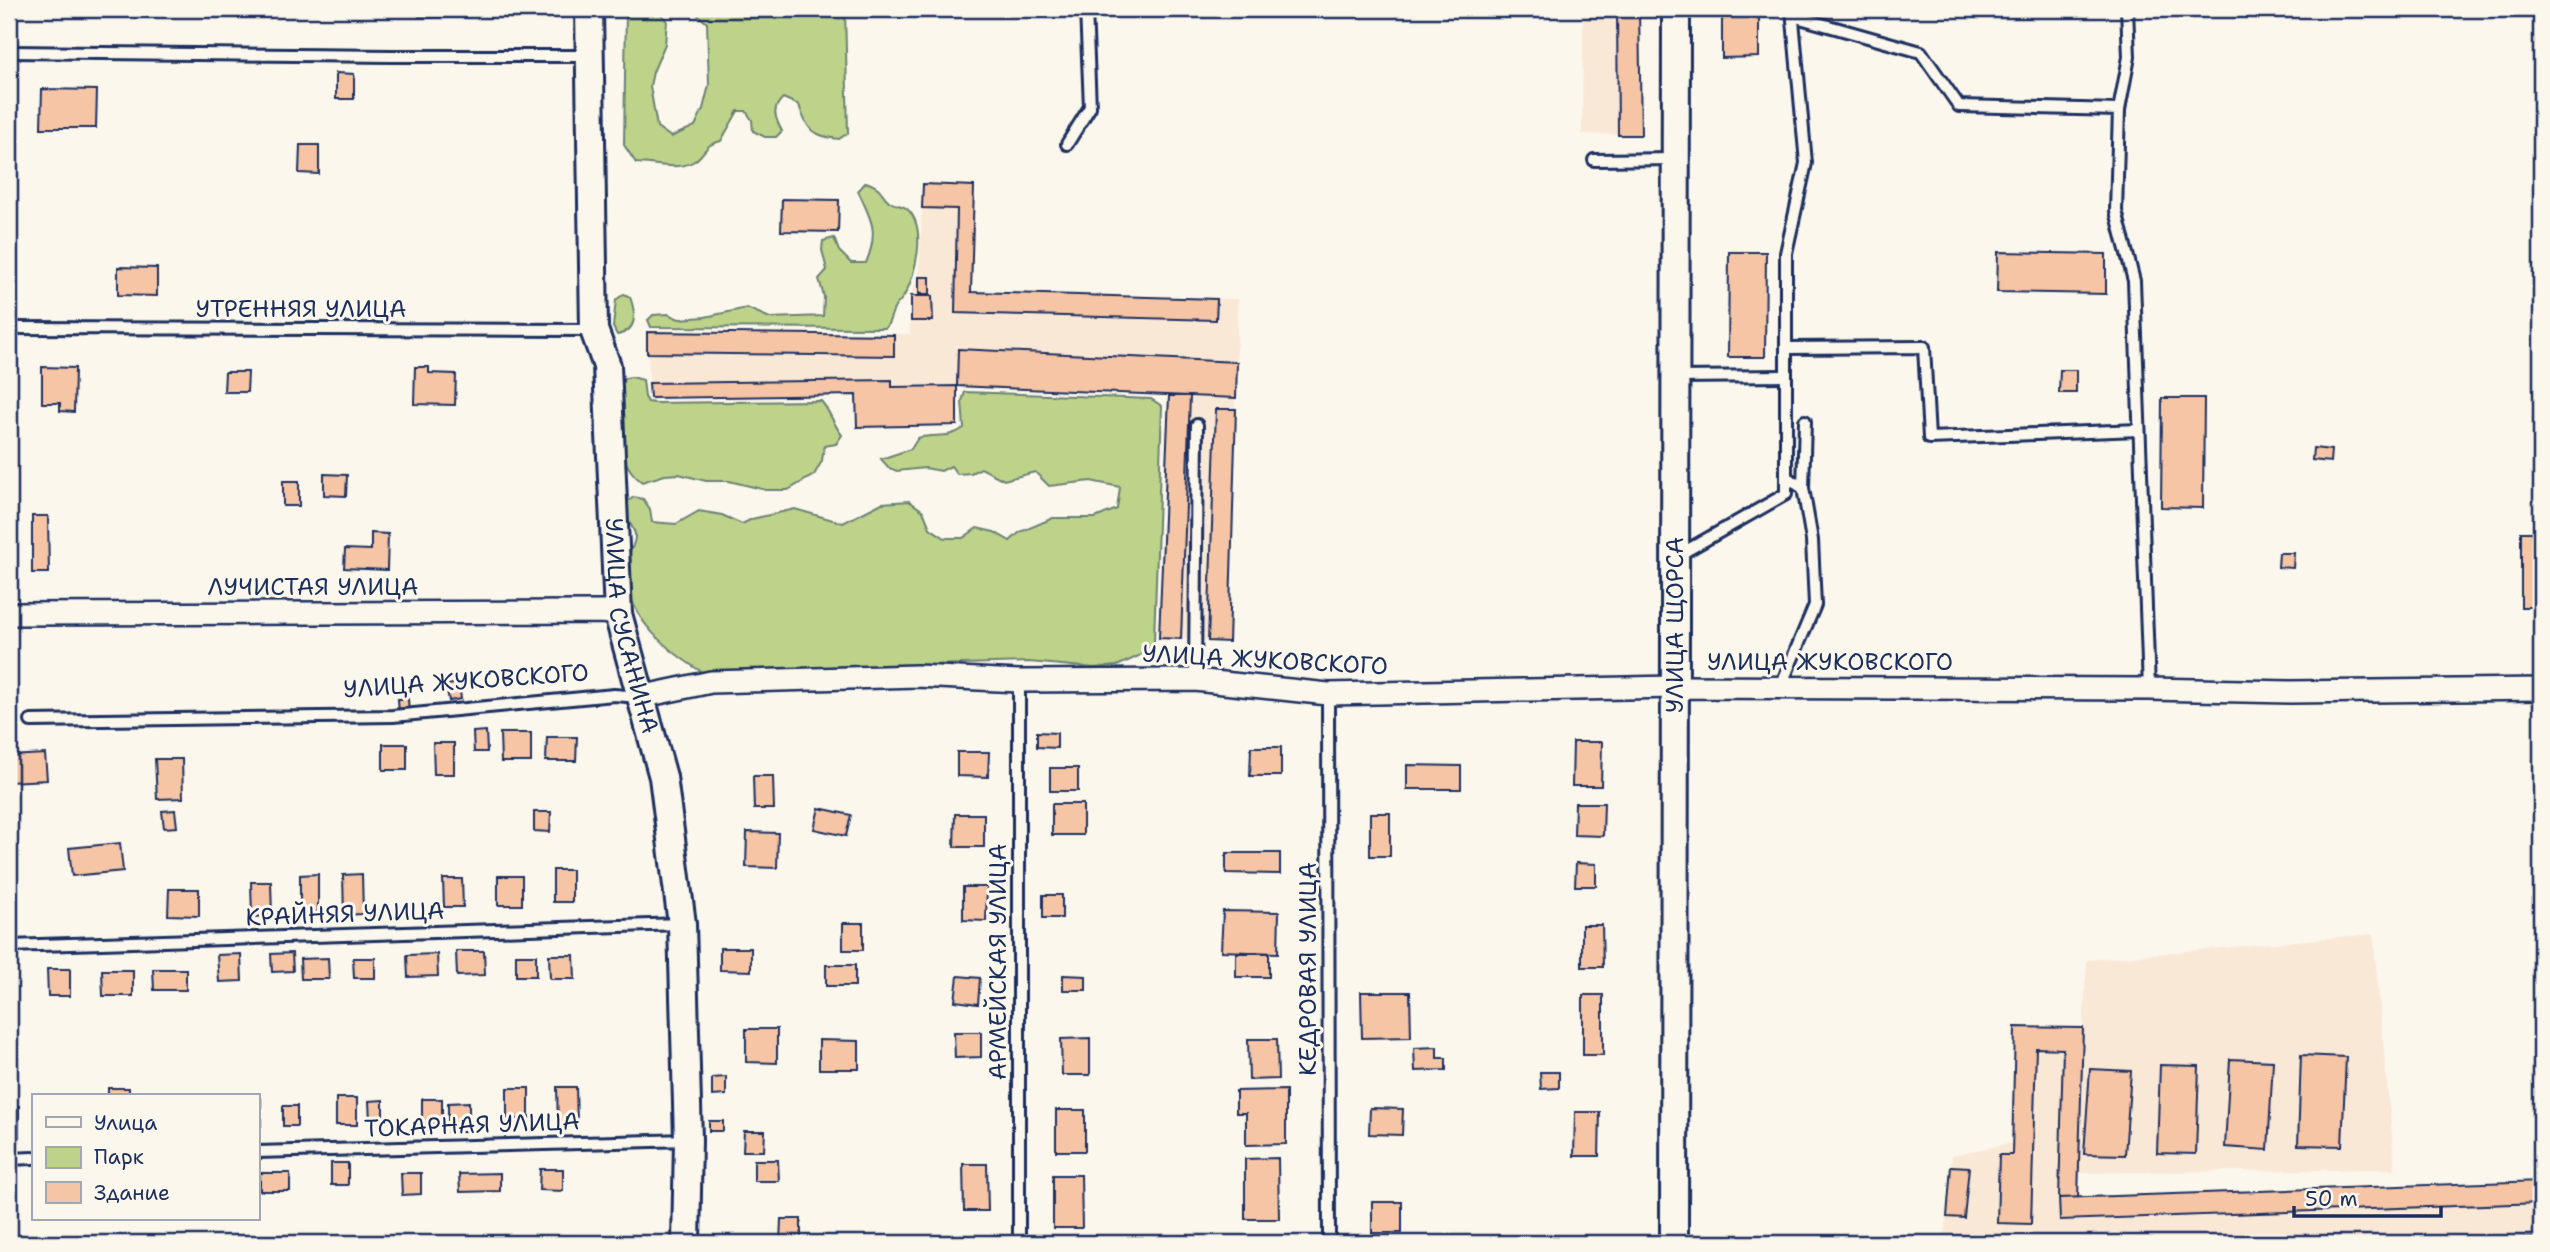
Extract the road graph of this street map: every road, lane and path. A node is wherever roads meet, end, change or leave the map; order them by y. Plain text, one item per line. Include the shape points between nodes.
1 (589, 9) edge
2 (1086, 9) edge
3 (1676, 9) edge
4 (2127, 9) edge
5 (1793, 12) edge
6 (9, 52) edge
7 (590, 55) junction
8 (2119, 110) junction
9 (1067, 144) dead end
10 (1675, 159) junction
11 (1594, 160) dead end
12 (9, 328) edge
13 (594, 330) junction
14 (1786, 348) junction
15 (1786, 376) junction
16 (1675, 377) junction
17 (1805, 421) dead end
18 (1197, 425) dead end
19 (2140, 430) junction
20 (1786, 477) junction
21 (1803, 488) junction
22 (1675, 557) junction
23 (9, 614) edge
24 (618, 614) junction
25 (1195, 680) junction
26 (1019, 681) junction
27 (1675, 687) junction
28 (1780, 688) junction
29 (2149, 689) junction
30 (2541, 690) edge
31 (1328, 694) junction
32 (640, 697) junction
33 (31, 721) dead end
34 (682, 924) junction
35 (9, 946) edge
36 (688, 1140) junction
37 (259, 1152) edge
38 (9, 1158) edge
39 (32, 1158) edge
40 (686, 1243) edge
41 (1019, 1243) edge
42 (1329, 1243) edge
43 (1674, 1243) edge

1 - 7 street, УЛИЦА СУСАНИНА
2 - 9 lane via 1090,107
3 - 10 street, УЛИЦА ЩОРСА
4 - 8 lane via 2129,57
5 - 8 lane via 1921,52 1959,106
5 - 14 lane via 1806,163 1786,253
6 - 7 lane
7 - 13 street, УЛИЦА СУСАНИНА
8 - 19 lane via 2116,211 2134,281
10 - 11 lane
10 - 16 street, УЛИЦА ЩОРСА
12 - 13 lane, УТРЕННЯЯ УЛИЦА
13 - 24 street, УЛИЦА СУСАНИНА via 607,366
14 - 15 lane
14 - 19 lane via 1924,347 1929,438
15 - 16 lane
15 - 20 lane
16 - 22 street, УЛИЦА ЩОРСА
17 - 21 lane
18 - 25 lane
19 - 29 lane
20 - 21 lane
20 - 22 lane via 1786,494
21 - 28 lane via 1812,540 1815,604
22 - 27 street, УЛИЦА ЩОРСА
23 - 24 street, ЛУЧИСТАЯ УЛИЦА
24 - 32 street, УЛИЦА СУСАНИНА
25 - 26 street, УЛИЦА ЖУКОВСКОГО
25 - 31 street, УЛИЦА ЖУКОВСКОГО
26 - 32 street, УЛИЦА ЖУКОВСКОГО via 917,676 711,682
26 - 41 lane, АРМЕЙСКАЯ УЛИЦА
27 - 28 street, УЛИЦА ЖУКОВСКОГО
27 - 31 street, УЛИЦА ЖУКОВСКОГО
27 - 43 street, УЛИЦА ЩОРСА
28 - 29 street, УЛИЦА ЖУКОВСКОГО
29 - 30 street, УЛИЦА ЖУКОВСКОГО
31 - 42 lane, КЕДРОВАЯ УЛИЦА
32 - 33 lane, УЛИЦА ЖУКОВСКОГО via 614,695 393,716
32 - 34 street, УЛИЦА СУСАНИНА via 663,777
34 - 35 lane, КРАЙНЯЯ УЛИЦА
34 - 36 street, УЛИЦА СУСАНИНА
36 - 37 lane, ТОКАРНАЯ УЛИЦА
36 - 40 street, УЛИЦА СУСАНИНА
38 - 39 lane

